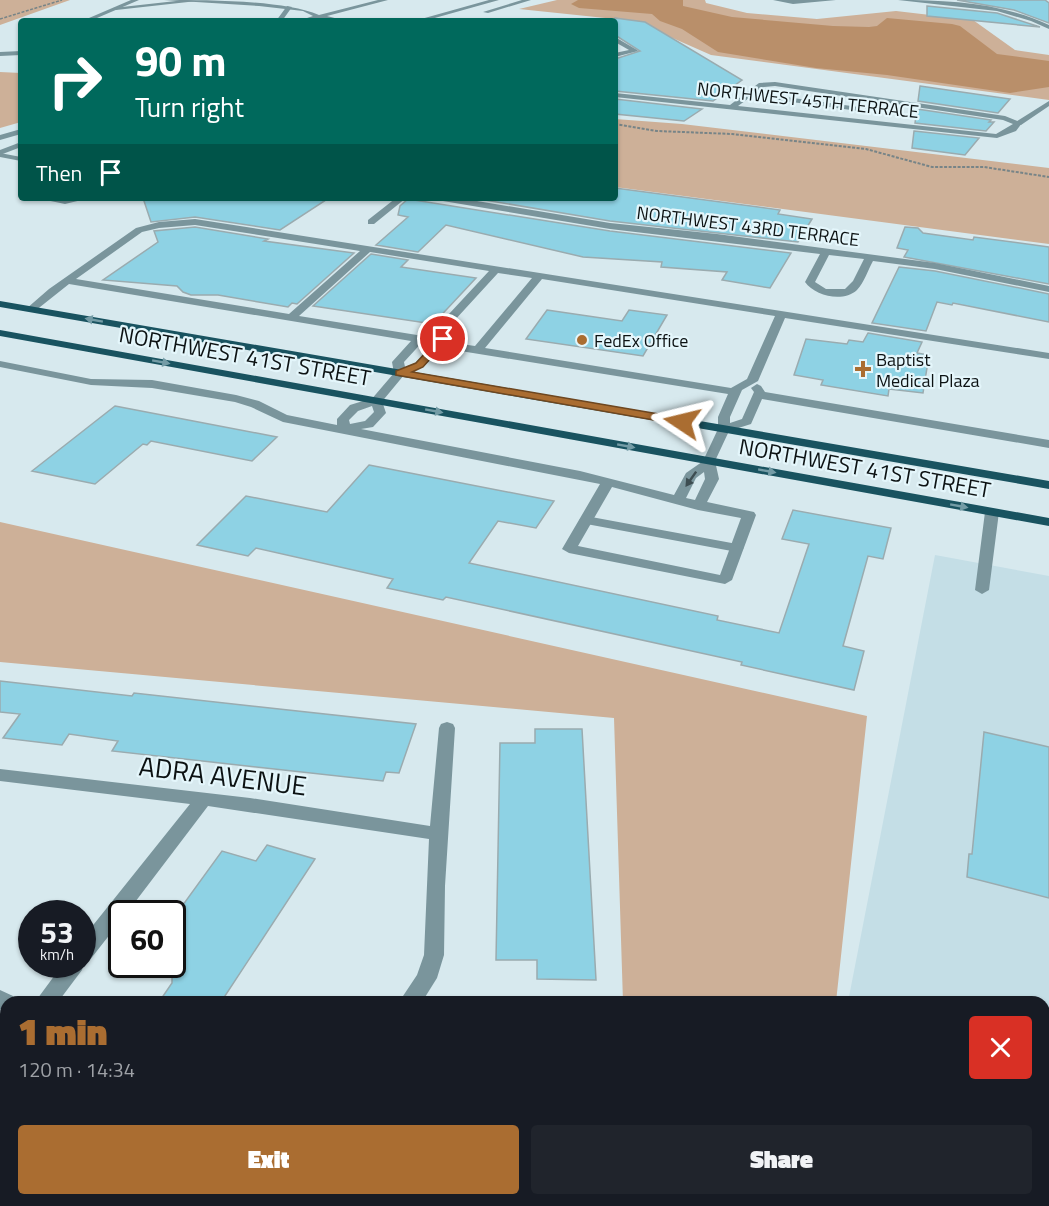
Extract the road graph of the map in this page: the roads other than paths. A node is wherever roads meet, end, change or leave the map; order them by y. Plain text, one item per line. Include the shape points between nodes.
1 (136, 0) edge
2 (167, 0) edge
3 (385, 0) edge
4 (496, 0) edge
5 (528, 0) edge
6 (776, 0) edge
7 (833, 0) edge
8 (901, 0) edge
9 (194, 1) edge
10 (116, 8) junction
11 (289, 8) junction
12 (478, 14) dead end
13 (92, 18) edge
14 (281, 18) edge
15 (319, 18) edge
16 (324, 18) edge
17 (428, 18) edge
18 (1049, 27) edge
19 (618, 41) edge
20 (18, 52) edge
21 (0, 54) edge
22 (618, 54) edge
23 (750, 94) junction
24 (618, 95) edge
25 (878, 99) junction
26 (1049, 103) edge
27 (732, 107) junction
28 (866, 110) junction
29 (855, 120) junction
30 (1015, 121) junction
31 (18, 132) edge
32 (0, 138) edge
33 (18, 145) edge
34 (0, 154) edge
35 (18, 158) edge
36 (0, 164) edge
37 (18, 167) edge
38 (398, 201) edge
39 (461, 201) edge
40 (372, 222) dead end
41 (369, 248) junction
42 (826, 251) junction
43 (870, 257) junction
44 (496, 269) junction
45 (539, 276) junction
46 (67, 281) junction
47 (1049, 289) edge
48 (0, 304) edge
49 (31, 309) junction
50 (781, 315) junction
51 (291, 318) junction
52 (439, 331) junction
53 (0, 333) edge
54 (419, 339) junction
55 (439, 344) junction
56 (478, 350) junction
57 (1049, 356) edge
58 (0, 364) edge
59 (400, 373) junction
60 (752, 381) junction
61 (735, 392) junction
62 (759, 395) junction
63 (376, 401) junction
64 (344, 429) junction
65 (724, 429) junction
66 (1049, 444) edge
67 (709, 461) junction
68 (608, 482) junction
69 (1049, 485) edge
70 (678, 501) junction
71 (698, 506) junction
72 (992, 512) junction
73 (586, 520) junction
74 (1049, 522) edge
75 (737, 548) junction
76 (982, 590) dead end
77 (447, 728) dead end
78 (0, 775) edge
79 (204, 799) junction
80 (439, 834) junction
81 (96, 937) edge
82 (64, 978) edge
83 (51, 996) edge
84 (414, 996) edge

1 - 10 street
2 - 9 street
3 - 16 street
4 - 17 street
5 - 12 street
6 - 7 street
8 - 18 street via 1013,13
9 - 10 street
9 - 11 street
10 - 13 street
11 - 14 street
11 - 15 street via 304,9
19 - 22 street via 635,51
20 - 21 street
23 - 25 street via 767,84
23 - 27 street
23 - 28 street
24 - 27 street, NORTHWEST 45TH TERRACE
25 - 28 street
25 - 30 street
26 - 30 street
27 - 29 street, NORTHWEST 45TH TERRACE
28 - 29 street
29 - 30 street, NORTHWEST 45TH TERRACE via 997,136 1013,129
31 - 32 street
33 - 34 street
34 - 35 street
36 - 37 street
38 - 40 street
39 - 42 street, NORTHWEST 43RD TERRACE via 610,226
41 - 44 street
41 - 46 street via 195,222 159,225 139,230
41 - 51 street
42 - 43 street, NORTHWEST 43RD TERRACE
42 - 43 street via 810,282 814,288 828,292 854,288
43 - 47 street, NORTHWEST 43RD TERRACE
44 - 45 street
44 - 52 street
45 - 50 street
45 - 56 street
46 - 49 street
46 - 51 street
48 - 49 main road, NORTHWEST 41ST STREET
59 -> 49 main road, NORTHWEST 41ST STREET
50 - 57 street
50 - 60 street
51 - 54 street
52 - 54 street
52 - 55 street via 443,339
53 -> 63 main road, NORTHWEST 41ST STREET
54 - 59 street via 398,362
55 - 56 street
55 - 59 street via 419,365
56 - 61 street
58 - 64 street via 91,382 159,385 236,399 274,416
59 - 63 street
59 - 65 main road, NORTHWEST 41ST STREET
60 - 61 street
60 - 62 street
61 - 65 street via 723,417
62 - 65 street via 747,421
62 - 66 street
63 - 64 street via 354,408 343,419
63 - 64 street via 380,413 369,424
63 -> 67 main road, NORTHWEST 41ST STREET
64 - 68 street
65 - 67 street
65 - 69 main road, NORTHWEST 41ST STREET
67 -> 70 street via 691,476
67 - 71 street via 712,479
67 -> 72 main road, NORTHWEST 41ST STREET
68 - 70 street
68 - 73 street
70 - 71 street
71 - 75 street via 749,515
72 - 74 main road, NORTHWEST 41ST STREET
72 - 76 street
73 - 75 street
73 - 75 street via 570,549 725,579
77 - 80 street
78 - 79 street, ADRA AVENUE
79 - 80 street, ADRA AVENUE
79 - 81 street
80 - 84 street via 434,962
82 - 83 street

